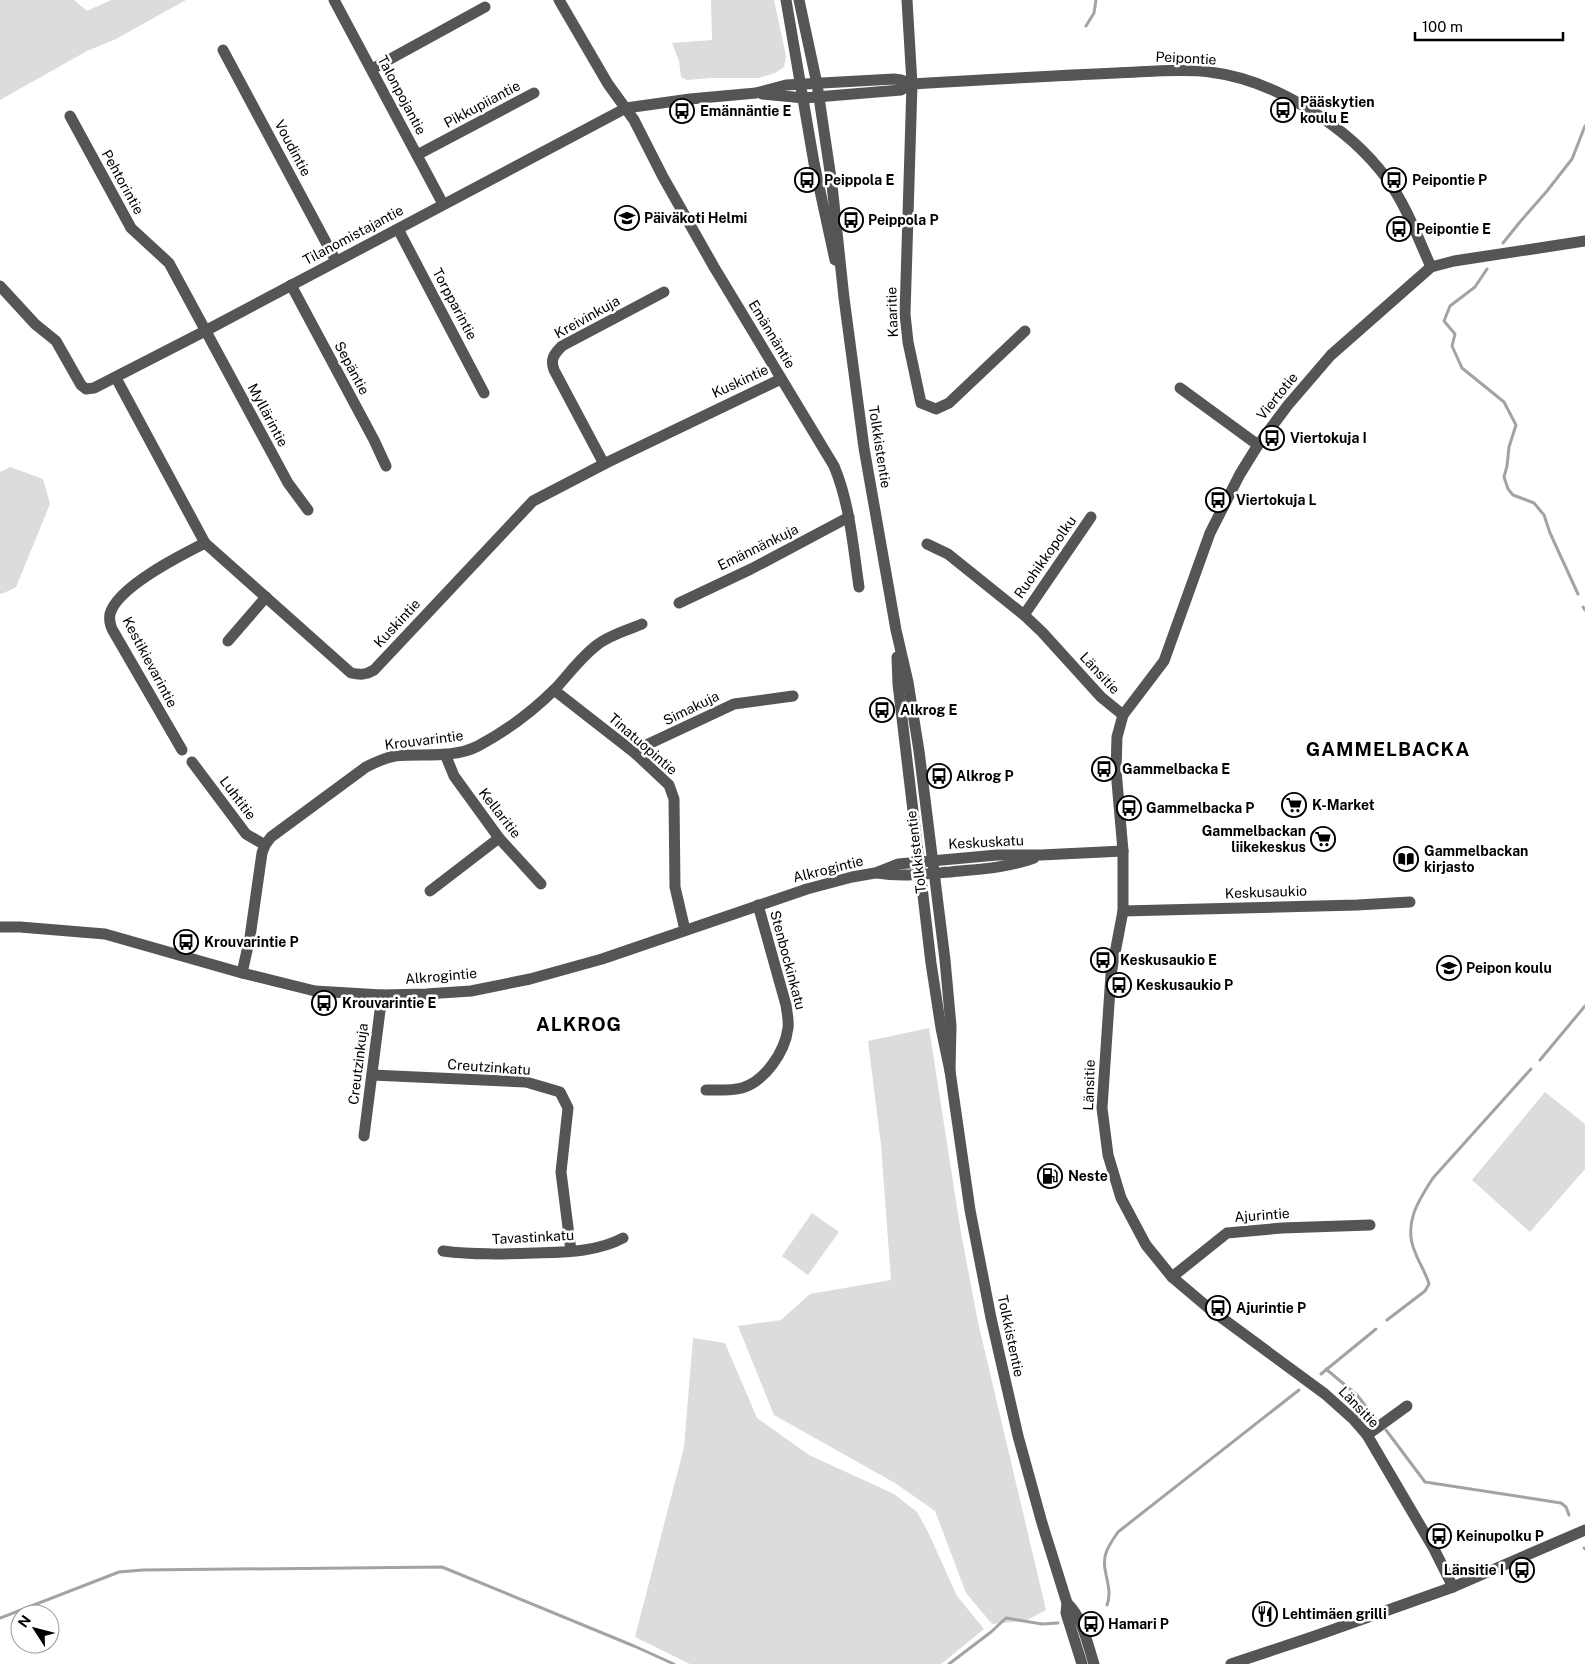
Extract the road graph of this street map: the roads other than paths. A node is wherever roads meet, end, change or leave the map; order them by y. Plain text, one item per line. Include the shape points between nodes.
1 (334, 0) edge
2 (559, 0) edge
3 (786, 0) edge
4 (799, 0) edge
5 (907, 0) edge
6 (485, 7) dead end
7 (223, 50) dead end
8 (372, 69) junction
9 (816, 84) junction
10 (912, 84) junction
11 (802, 85) junction
12 (534, 92) dead end
13 (756, 93) junction
14 (819, 97) junction
15 (804, 98) junction
16 (626, 108) junction
17 (70, 116) dead end
18 (417, 155) junction
19 (443, 204) junction
20 (398, 229) junction
21 (1585, 241) edge
22 (336, 261) junction
23 (1431, 267) junction
24 (291, 285) junction
25 (0, 286) edge
26 (664, 292) dead end
27 (844, 298) junction
28 (207, 330) junction
29 (1025, 331) dead end
30 (116, 378) junction
31 (781, 379) junction
32 (1180, 388) dead end
33 (484, 393) dead end
34 (1258, 445) junction
35 (604, 464) junction
36 (386, 466) dead end
37 (308, 510) dead end
38 (849, 517) junction
39 (1091, 517) dead end
40 (205, 543) junction
41 (926, 544) dead end
42 (859, 587) dead end
43 (266, 596) junction
44 (679, 603) dead end
45 (1024, 614) junction
46 (642, 624) dead end
47 (896, 630) junction
48 (228, 642) dead end
49 (554, 690) junction
50 (793, 696) dead end
51 (1123, 715) junction
52 (182, 750) dead end
53 (445, 754) junction
54 (636, 754) junction
55 (192, 762) dead end
56 (499, 838) junction
57 (265, 845) junction
58 (1123, 851) junction
59 (1042, 855) junction
60 (931, 860) junction
61 (919, 862) junction
62 (875, 873) junction
63 (933, 873) junction
64 (921, 874) junction
65 (541, 884) dead end
66 (430, 892) dead end
67 (1410, 902) dead end
68 (758, 905) junction
69 (1123, 911) junction
70 (0, 927) edge
71 (685, 930) junction
72 (242, 973) junction
73 (382, 995) junction
74 (950, 1071) junction
75 (372, 1075) junction
76 (706, 1090) dead end
77 (364, 1136) dead end
78 (1370, 1226) dead end
79 (623, 1238) dead end
80 (442, 1251) dead end
81 (571, 1251) junction
82 (1172, 1277) junction
83 (1407, 1406) dead end
84 (1367, 1435) junction
85 (1585, 1530) edge
86 (1454, 1587) junction
87 (1066, 1603) junction
88 (1082, 1664) edge
89 (1094, 1664) edge
90 (1231, 1664) edge

1 - 8 street, Talonpojantie
2 - 16 street, Emännäntie via 608,84
3 - 11 street, Tolkkistentie
4 - 9 street, Tolkkistentie
5 - 10 street
6 - 8 street
7 - 22 street, Voudintie
8 - 18 street, Talonpojantie
9 - 10 street, Peipontie via 894,79
9 - 11 street, Peipontie
9 - 14 street, Tolkkistentie
10 - 14 street, Peipontie via 901,90
10 - 23 street, Peipontie via 1070,75 1210,72 1277,91 1337,129 1366,154 1397,196
10 - 29 street, Kaaritie via 905,314 921,403 936,409 949,403
11 - 13 street, Peipontie via 786,85
11 - 15 street, Tolkkistentie
12 - 18 street, Pikkupiiantie
13 - 15 street, Peipontie
13 - 16 street, Tilanomistajantie
14 - 15 street, Peipontie
14 - 27 street, Tolkkistentie
15 - 27 street, Tolkkistentie via 825,217
16 - 19 street, Tilanomistajantie
16 - 31 street, Emännäntie via 714,267
17 - 28 street, Pehtorintie via 131,228 169,263
18 - 19 street, Talonpojantie
19 - 20 street, Tilanomistajantie
20 - 22 street, Tilanomistajantie
20 - 33 street, Torpparintie
21 - 23 street, Viertotie
22 - 24 street, Tilanomistajantie
23 - 34 street, Viertotie via 1331,356
24 - 28 street, Tilanomistajantie
24 - 36 street, Sepäntie
25 - 30 street, Tilanomistajantie via 35,324 56,341 86,389
26 - 35 street, Kreivinkuja via 562,346 552,359 554,370
27 - 47 street, Tolkkistentie via 864,448
28 - 30 street, Tilanomistajantie
28 - 37 street, Myllärintie via 288,483
30 - 40 street, Kuskintie
31 - 35 street, Kuskintie
31 - 38 street, Emännäntie via 834,466
32 - 34 street
34 - 51 street, Viertotie via 1210,533 1164,661
35 - 43 street, Kuskintie via 533,501 374,670 366,674 350,673
38 - 42 street, Emännäntie
38 - 44 street, Emännänkuja
39 - 45 street, Ruohikkopolku
40 - 43 street, Kuskintie
40 - 52 street, Kestikievarintie via 155,570 117,602 110,615 112,629
41 - 45 street, Länsitie via 948,554
43 - 48 street
45 - 51 street, Länsitie via 1101,697
46 - 49 street, Krouvarintie via 599,643
47 - 60 street, Tolkkistentie via 919,751
47 - 61 street, Tolkkistentie via 898,684
49 - 53 street, Krouvarintie via 516,722 479,745 463,752
49 - 54 street, Tinatuopintie
50 - 54 street, Simakuja via 734,704 642,748
51 - 58 street, Länsitie via 1117,737 1116,770
53 - 56 street, Kellaritie via 454,776
53 - 57 street, Krouvarintie via 395,756 366,767 271,837
54 - 71 street, Tinatuopintie via 662,777 672,791 675,886
55 - 57 street, Luhtitie via 246,834
56 - 65 street, Kellaritie
56 - 66 street
57 - 72 street
58 - 59 street, Keskuskatu
58 - 69 street, Länsitie
59 - 60 street, Keskuskatu
59 - 63 street, Keskuskatu via 998,868
60 - 61 street, Alkrogintie
60 - 63 street, Tolkkistentie
61 - 62 street, Alkrogintie via 898,864
61 - 64 street, Tolkkistentie
62 - 64 street, Alkrogintie
62 - 68 street, Alkrogintie via 807,889
63 - 64 street, Alkrogintie
63 - 74 street, Tolkkistentie via 951,1026
64 - 74 street, Tolkkistentie via 941,1028
67 - 69 street, Keskusaukio
68 - 71 street, Alkrogintie
68 - 76 street, Stenbockinkatu via 786,1005 788,1030 776,1059 755,1082 732,1090
69 - 82 street, Länsitie via 1111,974 1103,1125 1121,1198 1146,1245
70 - 72 street, Alkrogintie via 105,934
71 - 73 street, Alkrogintie via 530,979 471,991
72 - 73 street, Alkrogintie via 315,991
73 - 75 street, Creutzinkuja
74 - 87 street, Tolkkistentie via 970,1210 991,1318 1021,1445
75 - 77 street, Creutzinkuja
75 - 81 street, Creutzinkatu via 526,1082 560,1092 568,1108 561,1172
78 - 82 street, Ajurintie via 1227,1233
79 - 81 street, Tavastinkatu via 611,1244
80 - 81 street, Tavastinkatu via 469,1255
82 - 84 street, Länsitie via 1211,1310 1325,1394
83 - 84 street
84 - 86 street, Länsitie
85 - 86 street
86 - 90 street
87 - 88 street, Tolkkistentie via 1066,1613
87 - 89 street, Tolkkistentie via 1079,1618

